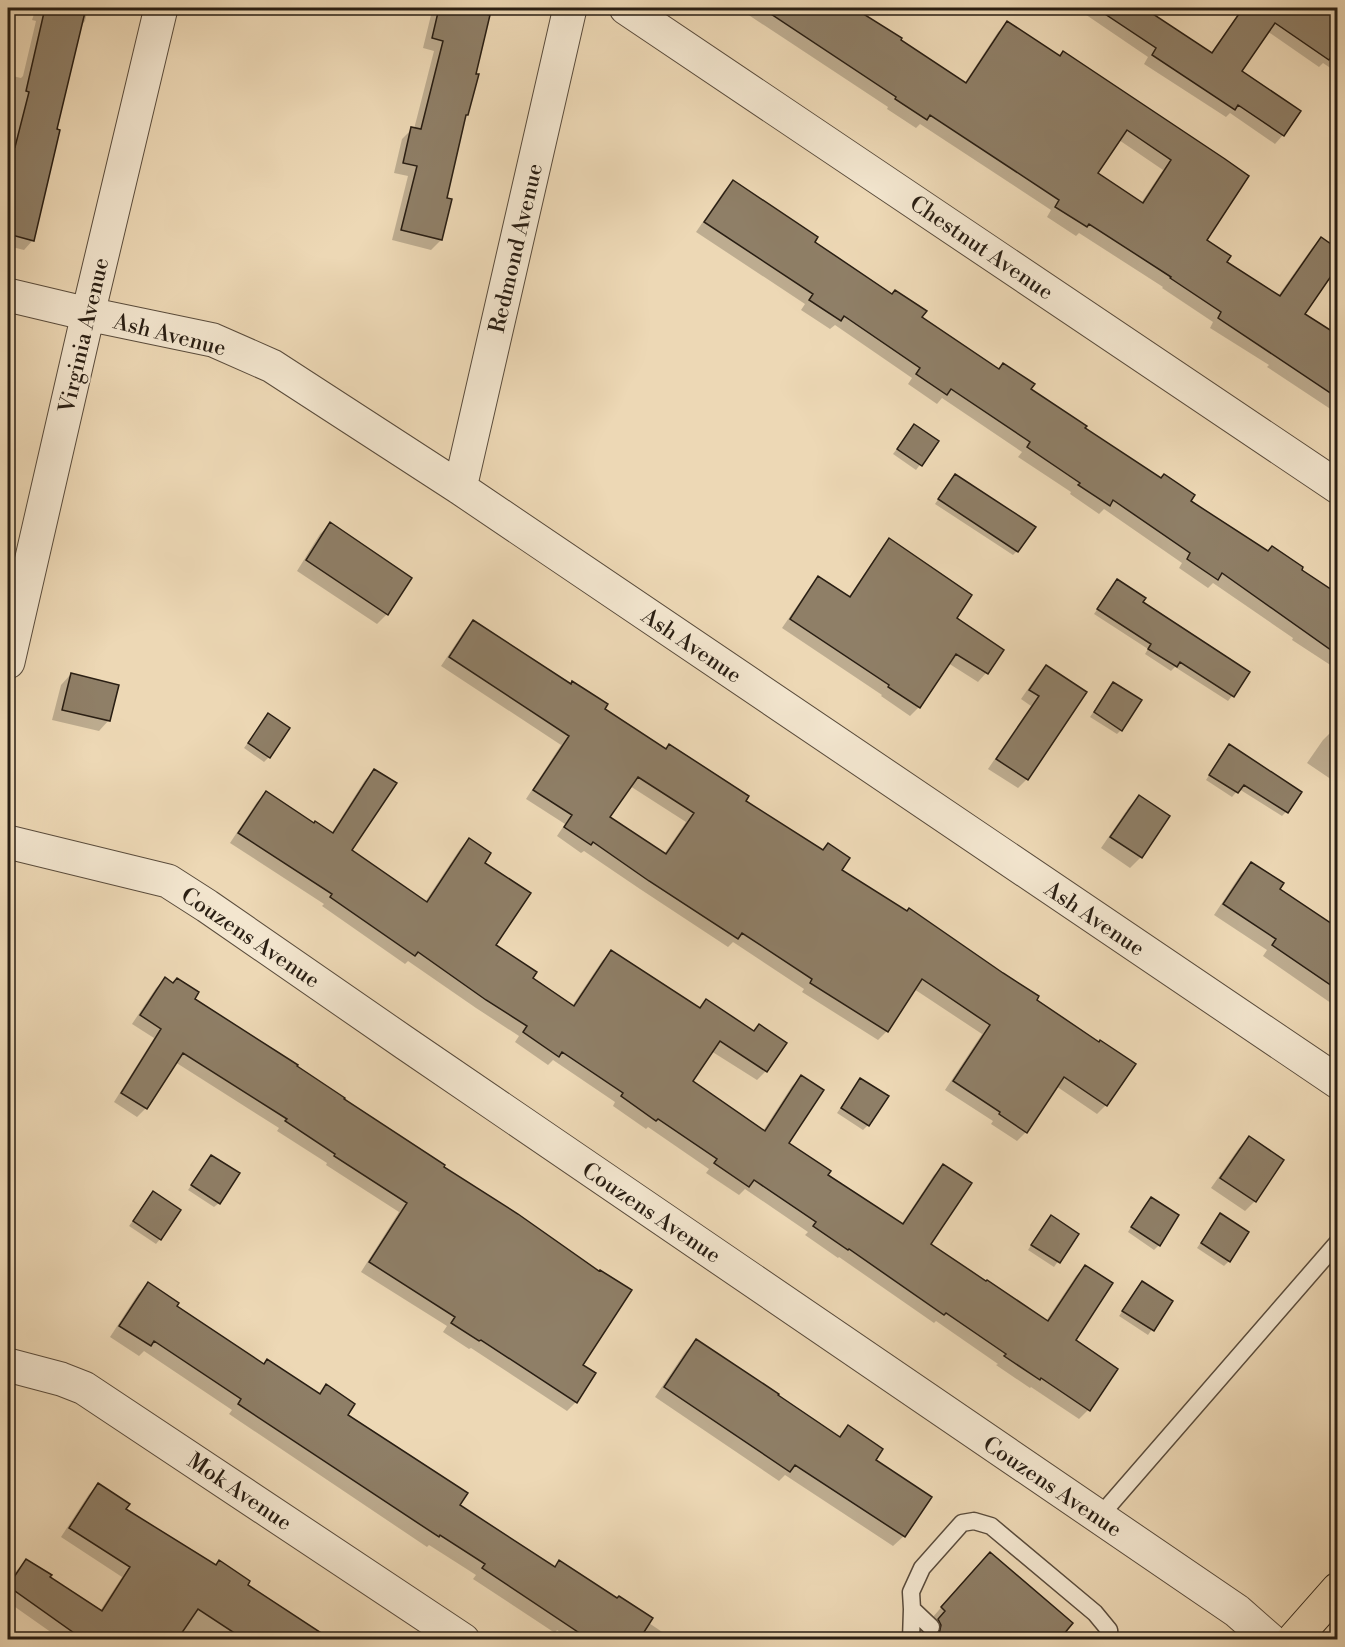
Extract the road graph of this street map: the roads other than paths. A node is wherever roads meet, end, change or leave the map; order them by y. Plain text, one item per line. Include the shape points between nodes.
1 (161, 8) edge
2 (570, 8) edge
3 (626, 8) edge
4 (8, 295) edge
5 (88, 314) junction
6 (1338, 487) edge
7 (460, 488) junction
8 (8, 662) edge
9 (8, 842) edge
10 (1338, 1083) edge
11 (1338, 1242) edge
12 (8, 1365) edge
13 (1099, 1517) junction
14 (1338, 1589) edge
15 (912, 1608) junction
16 (931, 1627) dead end
17 (463, 1640) edge
18 (911, 1640) edge
19 (1110, 1640) edge
20 (1270, 1640) edge
21 (1293, 1640) edge

1 - 5 street, Virginia Avenue
2 - 7 street, Redmond Avenue
3 - 6 street, Chestnut Avenue
4 - 5 street, Ash Avenue
5 - 7 street, Ash Avenue via 213,340 272,366
5 - 8 street, Virginia Avenue
7 - 10 street, Ash Avenue
9 - 13 street, Couzens Avenue via 168,881
11 - 13 lane
12 - 17 street, Mok Avenue via 84,1388
13 - 20 street, Couzens Avenue via 1237,1611
14 - 21 main road
15 - 16 lane
15 - 18 lane
15 - 19 lane via 911,1592 922,1568 962,1523 974,1521 991,1526 1095,1613 1109,1630

